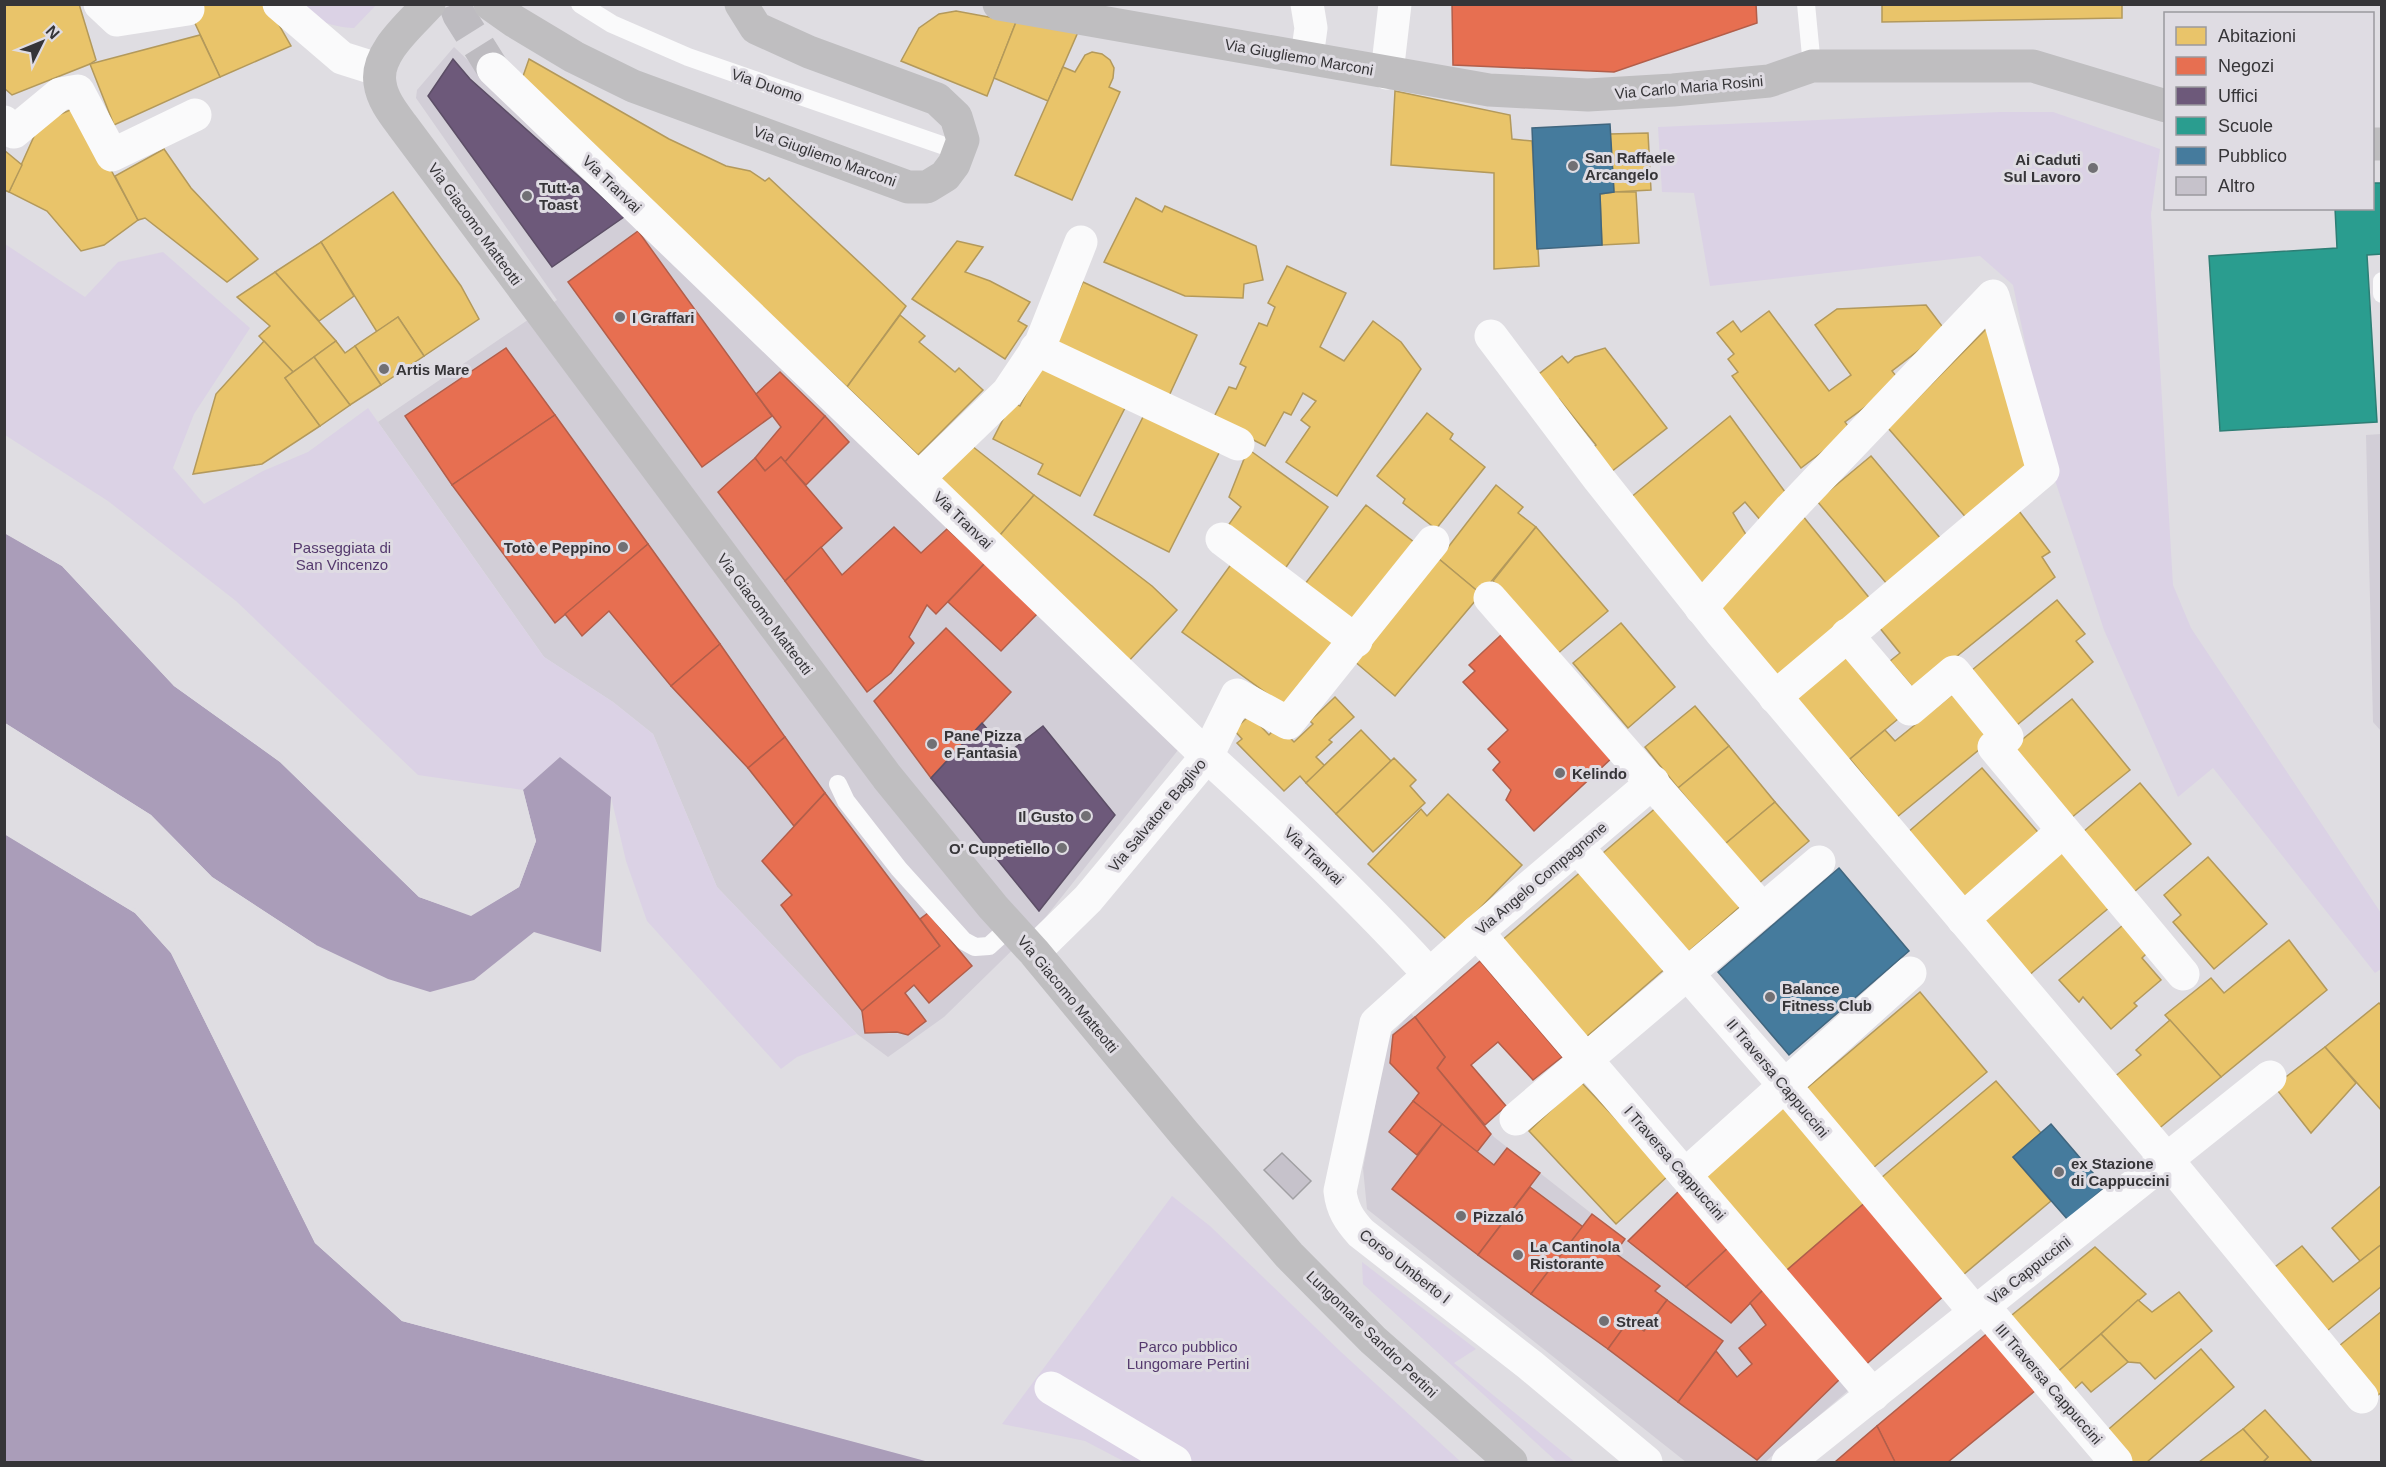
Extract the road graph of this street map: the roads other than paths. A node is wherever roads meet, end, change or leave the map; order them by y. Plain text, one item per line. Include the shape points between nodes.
1 (100, 4) edge
2 (279, 4) edge
3 (429, 4) edge
4 (490, 4) edge
5 (580, 4) edge
6 (741, 4) edge
7 (999, 4) edge
8 (1307, 4) edge
9 (1395, 4) edge
10 (1806, 4) edge
11 (188, 9) dead end
12 (1102, 13) edge
13 (1307, 57) junction
14 (1812, 66) junction
15 (493, 69) tunnel mouth
16 (380, 70) junction
17 (1387, 72) junction
18 (2164, 105) edge
19 (195, 115) dead end
20 (4, 122) edge
21 (959, 151) junction
22 (1081, 242) dead end
23 (2382, 281) edge
24 (2382, 294) edge
25 (1491, 336) dead end
26 (1036, 349) junction
27 (1238, 444) dead end
28 (919, 478) junction
29 (1222, 538) dead end
30 (1433, 542) dead end
31 (1490, 598) dead end
32 (1701, 608) junction
33 (1847, 635) junction
34 (1356, 641) junction
35 (1775, 697) junction
36 (1207, 756) junction
37 (1653, 782) junction
38 (838, 784) dead end
39 (2063, 831) junction
40 (1577, 847) junction
41 (1819, 862) dead end
42 (1763, 910) junction
43 (1963, 919) junction
44 (1011, 926) junction
45 (1477, 932) junction
46 (1034, 952) junction
47 (1910, 973) dead end
48 (1429, 974) junction
49 (1689, 974) junction
50 (2183, 974) dead end
51 (1587, 1061) junction
52 (2270, 1077) dead end
53 (1785, 1086) junction
54 (1516, 1119) dead end
55 (2167, 1160) junction
56 (1685, 1175) junction
57 (1240, 1198) joint
58 (1979, 1309) junction
59 (1051, 1388) dead end
60 (1873, 1395) junction
61 (2362, 1397) dead end
62 (1175, 1462) edge
63 (1511, 1462) edge
64 (1646, 1462) edge
65 (1788, 1462) edge
66 (2116, 1462) edge

1 - 11 street via 117,20
2 - 16 street via 342,58
3 - 16 street via 389,50
4 - 21 street, Via Giugliemo Marconi via 574,57 633,86 908,187 927,187 945,176
5 - 21 lane, Via Duomo via 612,24 688,57
6 - 21 street via 756,28 937,99 956,117 963,140
7 - 12 street, Via Giugliemo Marconi
8 - 13 street via 1311,28
9 - 17 street
10 - 14 lane
12 - 13 street, Via Giugliemo Marconi
13 - 17 street, Via Giugliemo Marconi
14 - 17 street, Via Carlo Maria Rosini via 1769,81 1588,95 1489,90
14 - 18 street, Via Carlo Maria Rosini via 2032,66
15 - 28 street, Via Tranvai
16 - 44 street, Via Giacomo Matteotti via 380,84 388,105 429,162 887,777
19 - 20 street via 112,155 78,91 60,94 14,132
22 - 26 street
23 - 24 lane
25 - 32 street
26 - 27 street
26 - 28 street via 1008,392
28 - 36 street, Via Tranvai
29 - 34 street
30 - 34 street, Via Salvatore Baglivo
31 - 37 street
32 - 33 street via 1993,296 2043,471
32 - 35 street
33 - 35 street
33 - 39 street via 1910,708 1954,672 2007,737 1994,747
34 - 36 street, Via Salvatore Baglivo via 1288,723 1237,695
35 - 43 street
36 - 46 street, Via Salvatore Baglivo via 1088,898
36 - 48 street, Via Tranvai via 1296,837
37 - 40 street, Via Angelo Compagnone
37 - 42 street
38 - 44 lane via 846,801 899,869 964,941 975,947 989,946
39 - 43 street
39 - 50 street
40 - 45 street, Via Angelo Compagnone
40 - 49 street, II Traversa Cappuccini
41 - 42 street
42 - 49 street
43 - 55 street
44 - 46 street, Via Giacomo Matteotti
45 - 48 street, Via Angelo Compagnone
45 - 51 street, I Traversa Cappuccini
46 - 57 street, Via Giacomo Matteotti
47 - 53 street
48 - 64 street, Corso Umberto I via 1376,1023 1340,1191 1341,1204 1361,1233
49 - 51 street
49 - 53 street, II Traversa Cappuccini
51 - 54 street
51 - 56 street, I Traversa Cappuccini
52 - 55 street, Via Cappuccini
53 - 56 street
53 - 58 street, II Traversa Cappuccini
55 - 58 street, Via Cappuccini
55 - 61 street
56 - 60 street, I Traversa Cappuccini
57 - 63 street, Lungomare Sandro Pertini via 1289,1255 1373,1340
58 - 60 street, Via Cappuccini
58 - 66 street, III Traversa Cappuccini
59 - 62 street
60 - 65 street, Via Cappuccini

